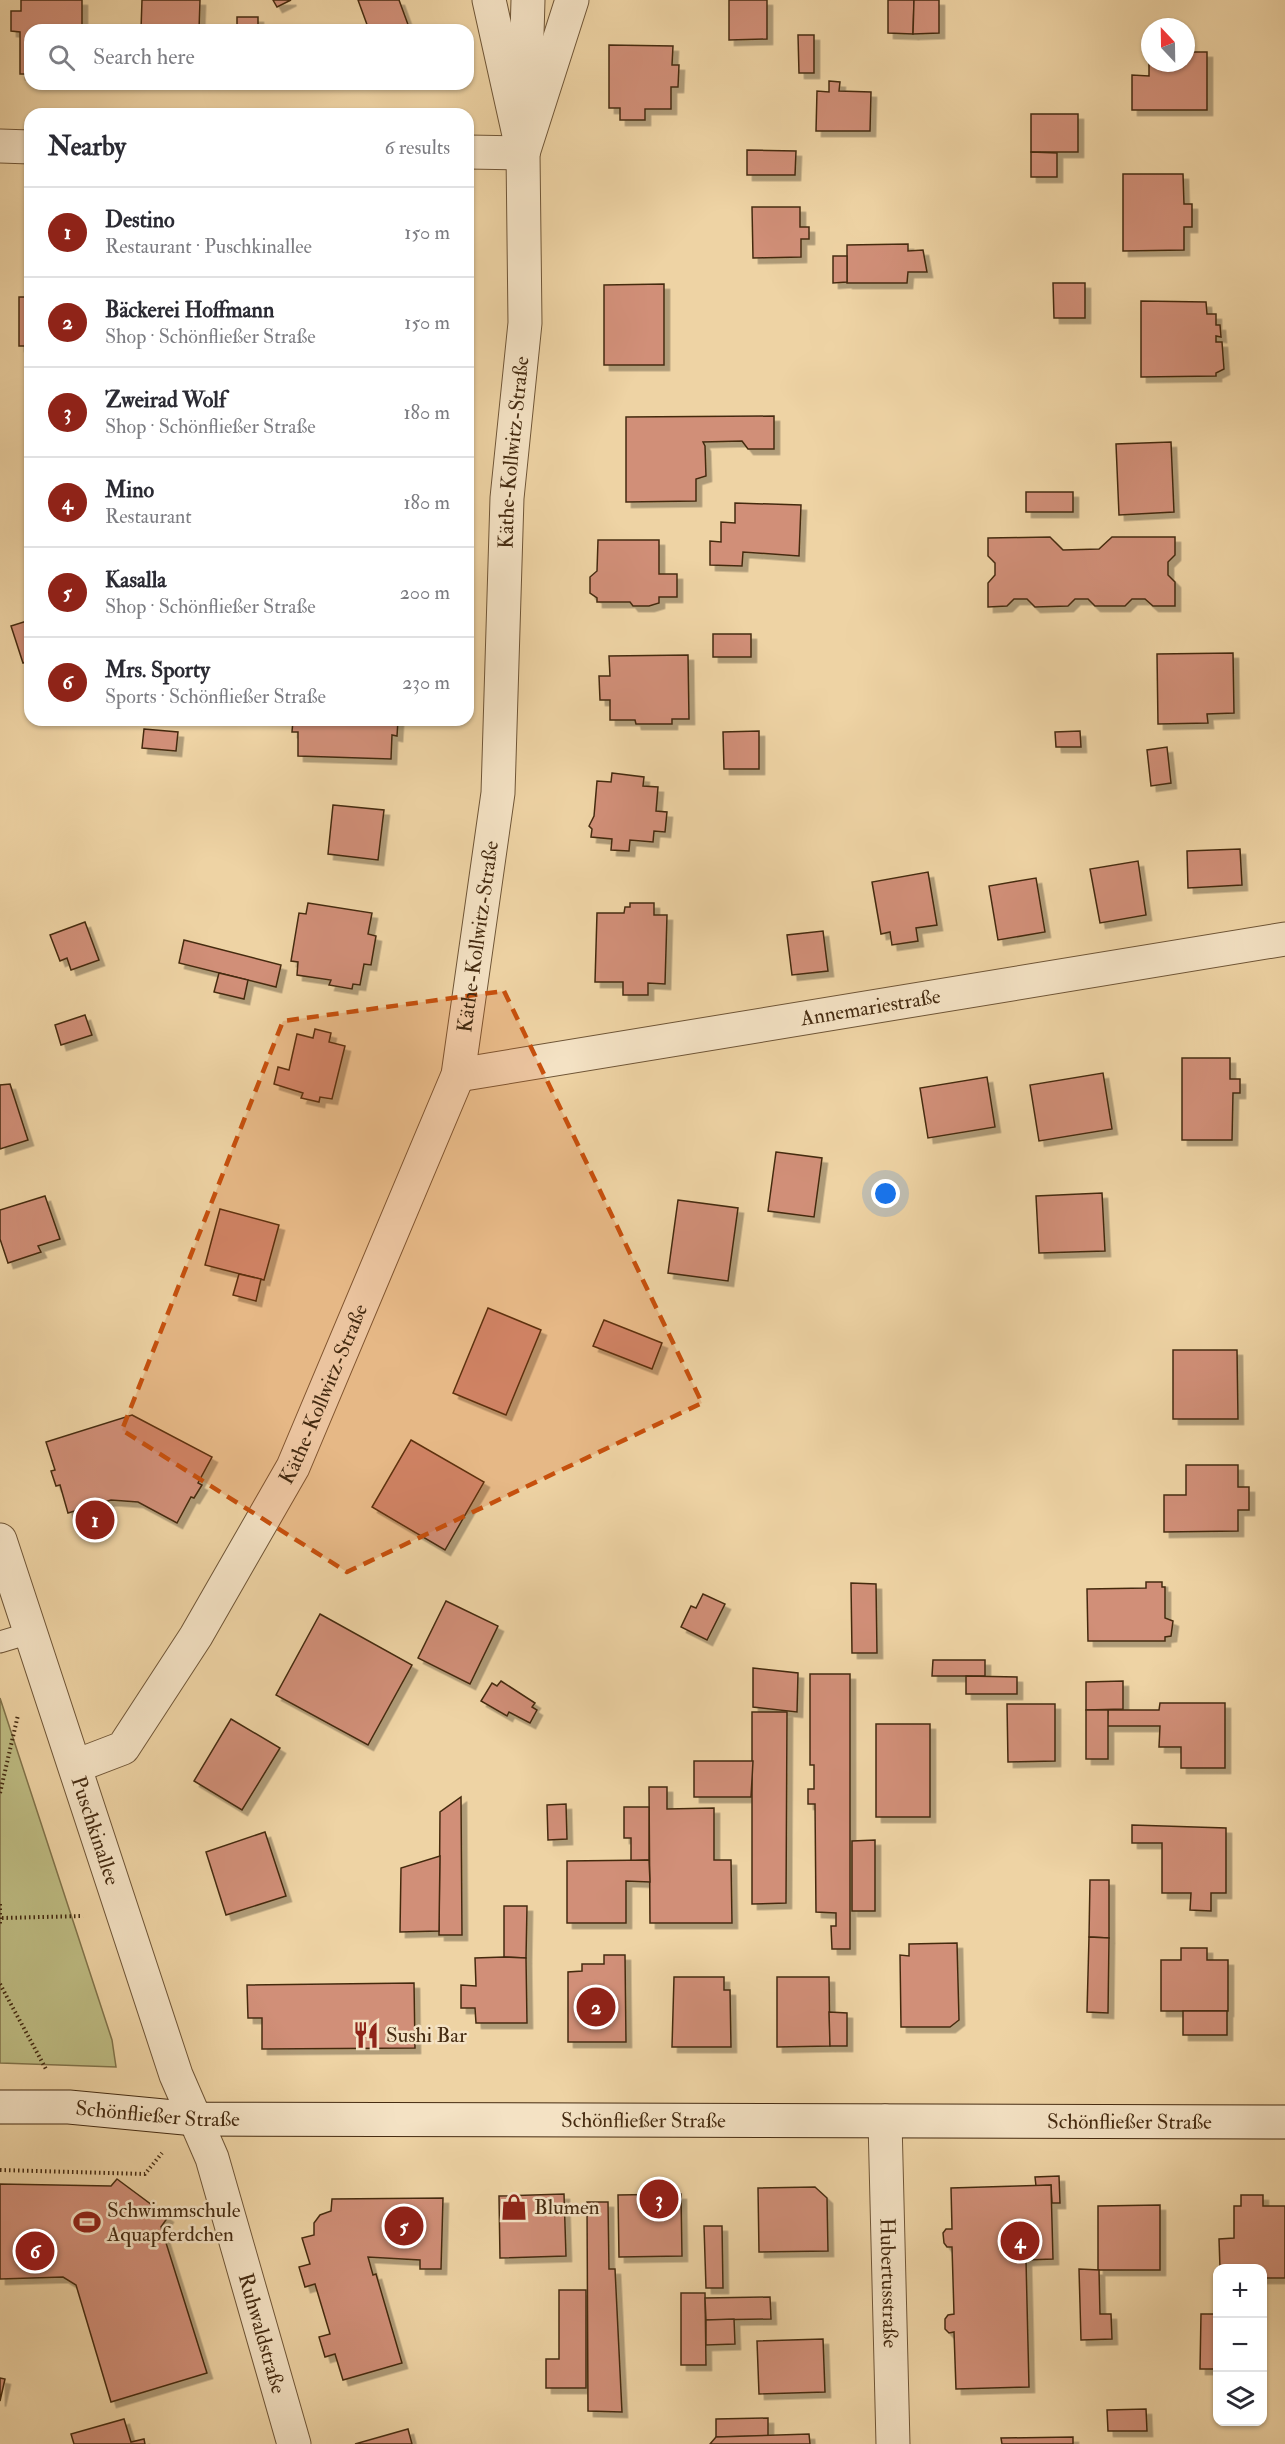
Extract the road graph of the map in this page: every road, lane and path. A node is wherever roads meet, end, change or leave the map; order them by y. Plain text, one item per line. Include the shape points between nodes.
1 (489, 0) edge
2 (528, 0) edge
3 (572, 0) edge
4 (0, 146) edge
5 (24, 147) edge
6 (474, 152) edge
7 (523, 153) junction
8 (1285, 939) edge
9 (458, 1075) junction
10 (0, 1540) edge
11 (15, 1638) edge
12 (20, 1709) dead end
13 (76, 1766) junction
14 (0, 1793) edge
15 (0, 1904) edge
16 (83, 1916) dead end
17 (2, 1918) junction
18 (0, 1924) edge
19 (0, 1984) edge
20 (53, 2081) dead end
21 (0, 2107) edge
22 (195, 2119) junction
23 (885, 2121) junction
24 (1285, 2122) edge
25 (162, 2153) dead end
26 (0, 2170) edge
27 (294, 2444) edge
28 (893, 2444) edge

1 - 7 street, Käthe-Kollwitz-Straße
2 - 7 street
3 - 7 street
4 - 5 street
6 - 7 street
7 - 9 street, Käthe-Kollwitz-Straße via 525,323 507,498 498,793
8 - 9 street, Annemariestraße
9 - 13 street, Käthe-Kollwitz-Straße via 293,1467 196,1636 123,1748
10 - 11 street, Puschkinallee
11 - 13 street, Puschkinallee
12 - 14 path
13 - 22 street, Puschkinallee via 176,2075
15 - 17 path
16 - 17 path
17 - 18 path
19 - 20 path
21 - 22 street, Schönfließer Straße via 69,2108
22 - 23 street, Schönfließer Straße
22 - 27 street, Ruhwaldstraße via 212,2158
23 - 24 street, Schönfließer Straße
23 - 28 street, Hubertusstraße
25 - 26 path via 145,2174

